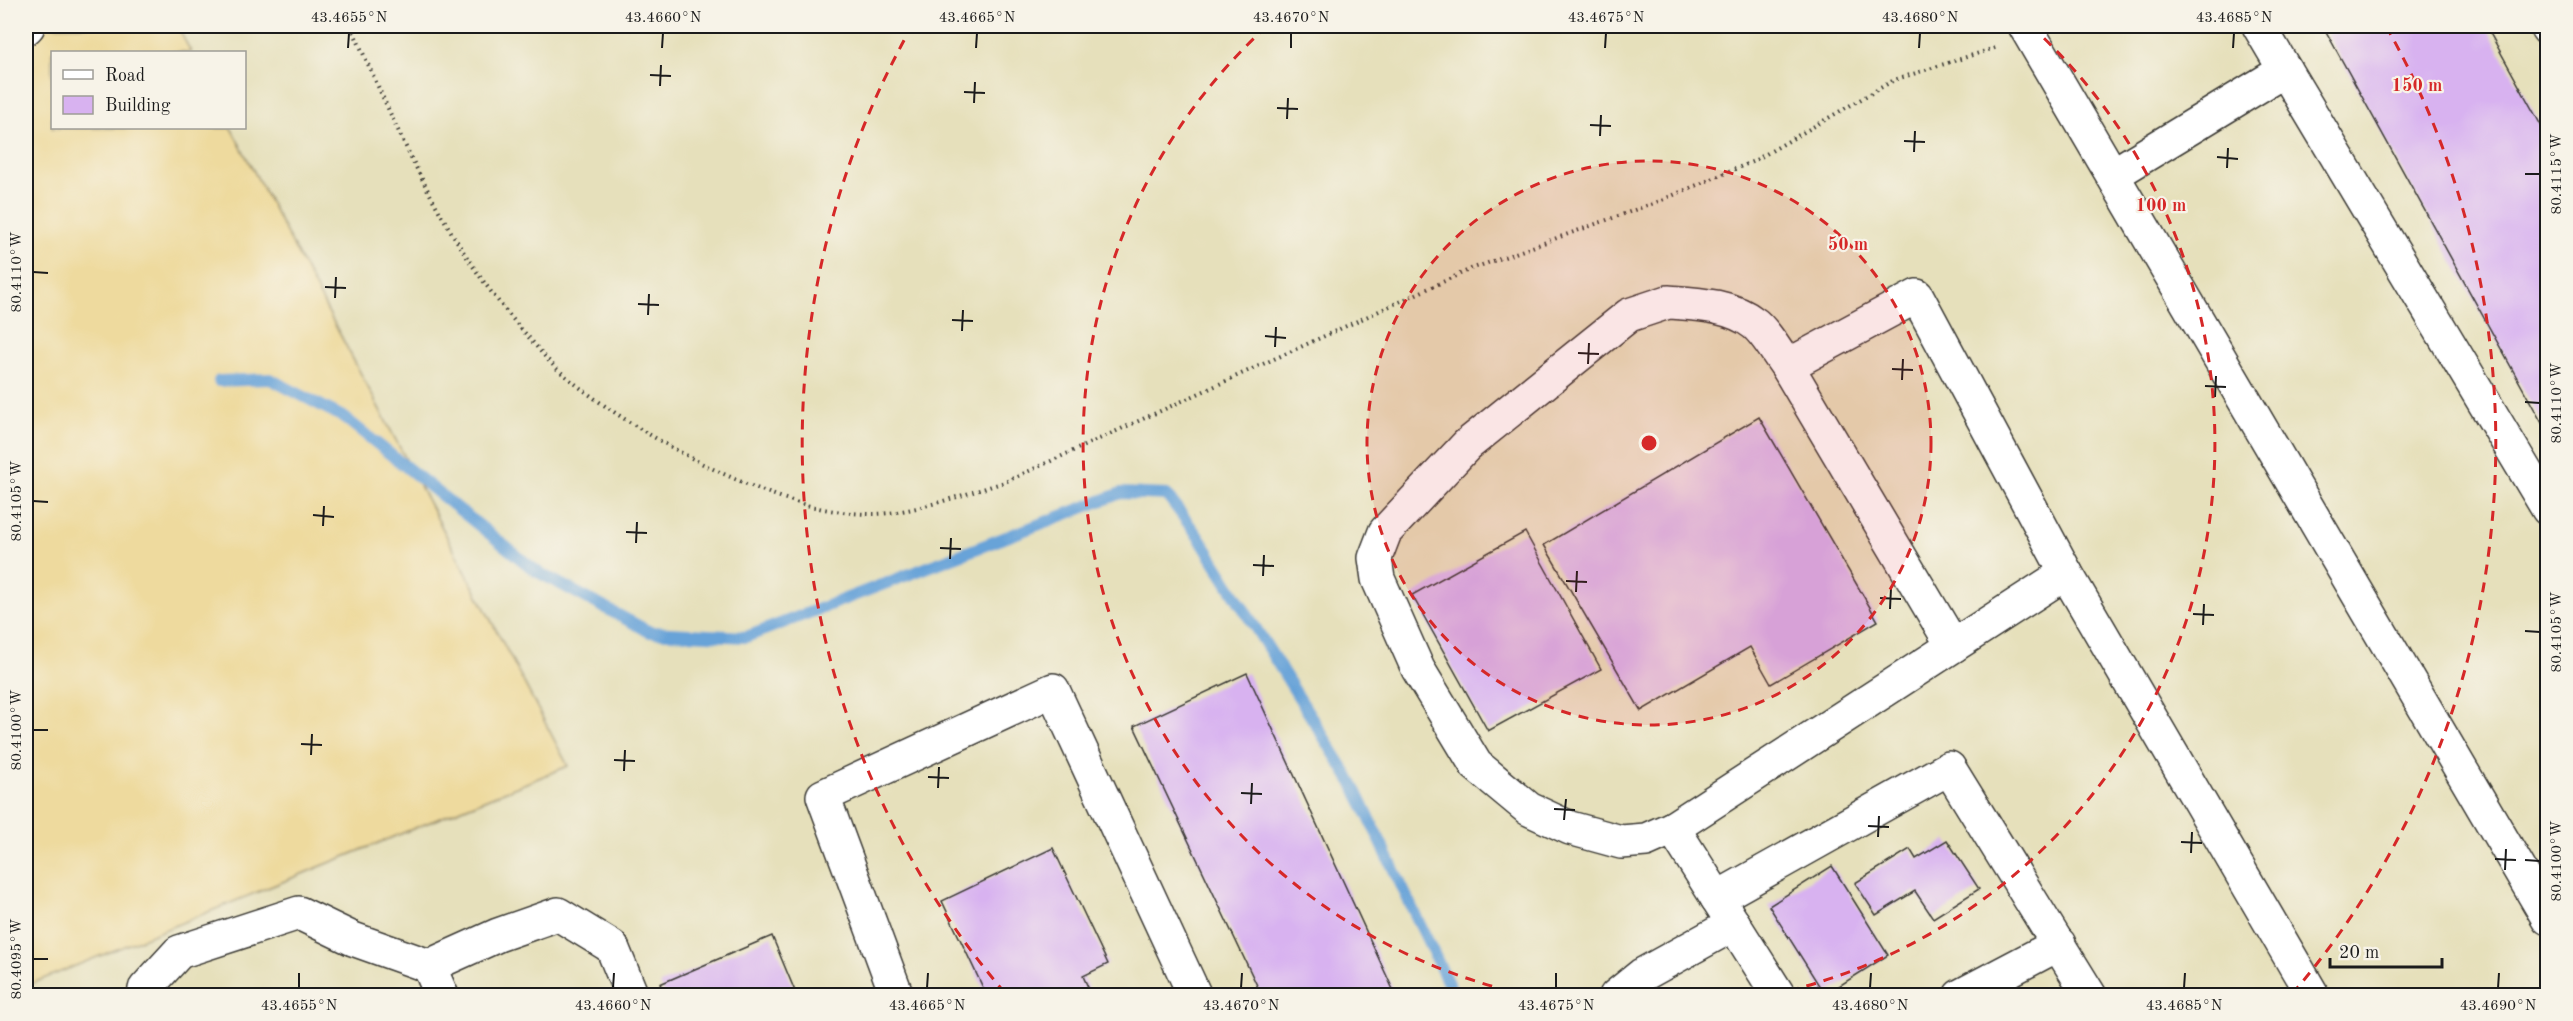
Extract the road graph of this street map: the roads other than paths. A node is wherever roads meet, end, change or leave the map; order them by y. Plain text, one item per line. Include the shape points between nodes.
1 (2259, 26) edge
2 (2029, 31) edge
3 (2285, 70) junction
4 (2114, 174) junction
5 (1787, 366) junction
6 (2547, 508) edge
7 (2066, 573) junction
8 (1953, 646) junction
9 (1673, 828) junction
10 (1726, 911) junction
11 (2547, 918) edge
12 (2060, 944) junction
13 (436, 981) edge
14 (144, 996) edge
15 (632, 996) edge
16 (897, 996) edge
17 (1195, 996) edge
18 (1617, 996) edge
19 (1779, 996) edge
20 (1960, 996) edge
21 (2090, 996) edge
22 (2313, 996) edge

1 - 3 lane
2 - 4 lane
3 - 4 lane
3 - 6 lane
4 - 11 lane
5 - 7 lane via 1917,296
5 - 8 lane
5 - 9 lane via 1756,325 1736,313 1668,302 1629,315 1467,446 1385,532 1375,558 1378,579 1418,669 1476,765 1528,809 1570,828 1621,842 1646,840
7 - 8 lane
7 - 22 lane
8 - 9 lane
9 - 10 lane
10 - 12 lane via 1949,768
10 - 18 lane
10 - 19 lane
12 - 20 lane
12 - 21 lane
13 - 14 lane via 299,913 178,952 145,989
13 - 15 lane via 498,935 558,914 612,947
16 - 17 lane via 823,796 1053,690

